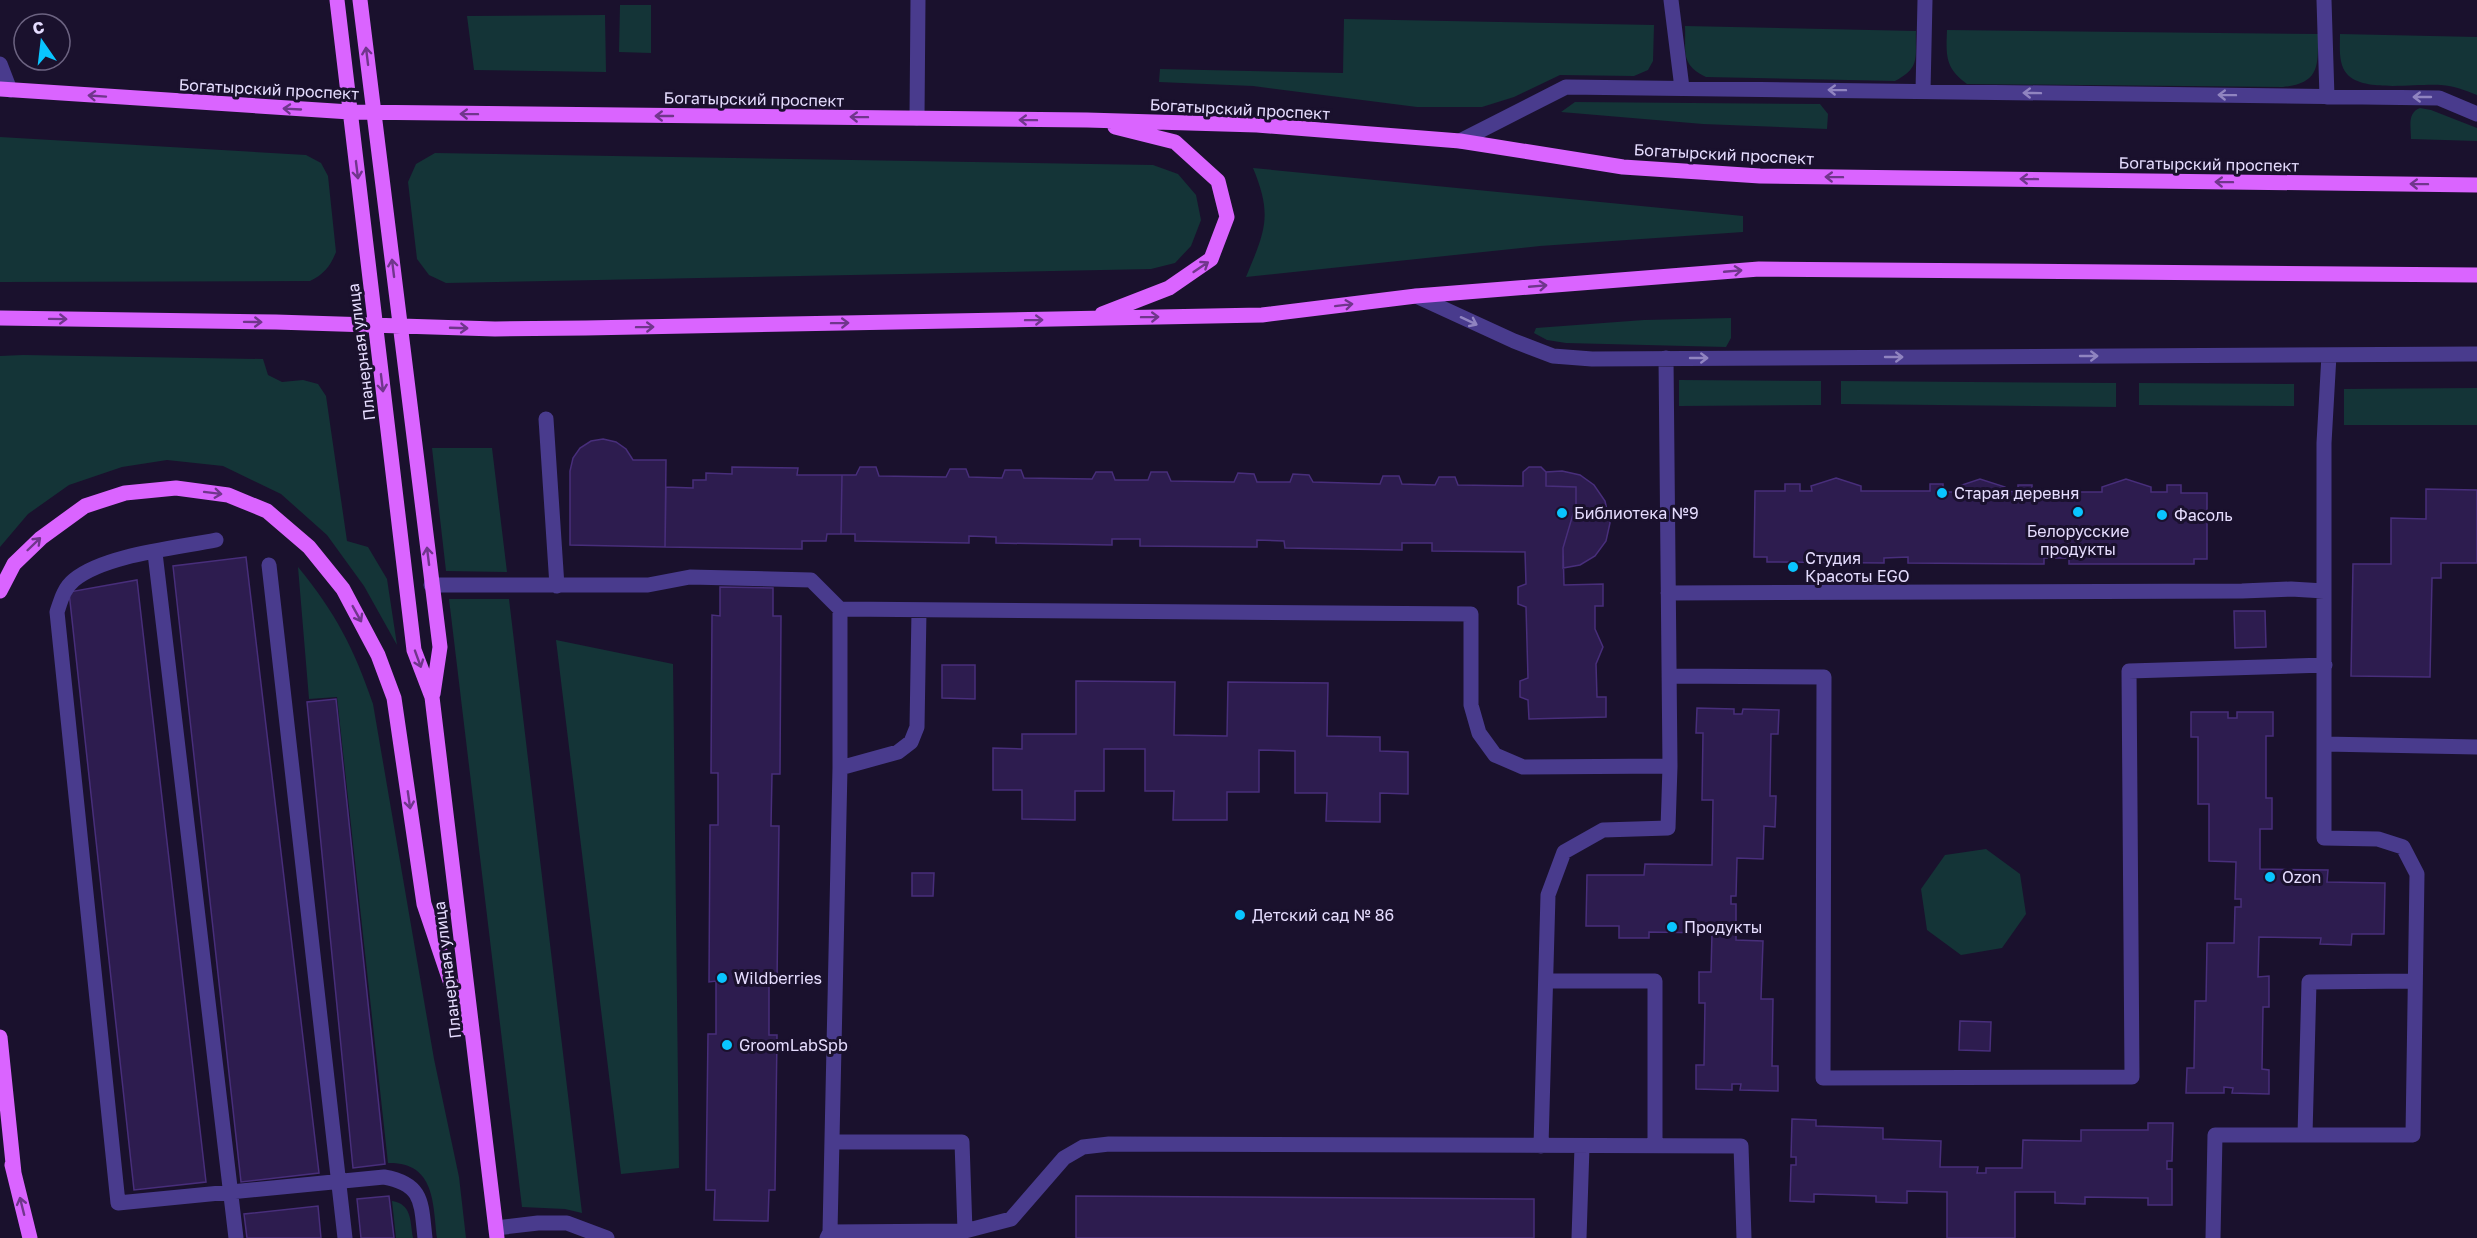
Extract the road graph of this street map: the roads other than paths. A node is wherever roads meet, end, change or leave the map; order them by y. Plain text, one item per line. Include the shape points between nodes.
1 (337, 0) edge
2 (360, 0) edge
3 (918, 0) edge
4 (1671, 0) edge
5 (1925, 0) edge
6 (2324, 0) edge
7 (0, 64) edge
8 (1682, 88) junction
9 (5, 89) edge
10 (1923, 92) junction
11 (2326, 97) junction
12 (350, 112) junction
13 (374, 112) junction
14 (2477, 114) edge
15 (917, 118) junction
16 (1087, 120) junction
17 (1460, 141) junction
18 (2477, 185) edge
19 (2477, 275) edge
20 (1416, 296) junction
21 (0, 318) edge
22 (1091, 318) junction
23 (376, 324) junction
24 (401, 326) junction
25 (2477, 354) edge
26 (2329, 355) junction
27 (1666, 358) junction
28 (546, 418) dead end
29 (216, 540) dead end
30 (154, 553) junction
31 (269, 565) dead end
32 (431, 585) junction
33 (556, 586) junction
34 (0, 591) edge
35 (2324, 591) junction
36 (1668, 593) junction
37 (840, 609) junction
38 (919, 610) junction
39 (2325, 665) junction
40 (1668, 676) junction
41 (432, 698) junction
42 (2324, 744) junction
43 (2477, 747) edge
44 (1670, 766) junction
45 (840, 768) junction
46 (1546, 981) junction
47 (2415, 981) junction
48 (0, 1037) edge
49 (476, 1059) junction
50 (0, 1120) edge
51 (2306, 1135) junction
52 (832, 1142) junction
53 (1541, 1146) junction
54 (1655, 1146) junction
55 (1582, 1147) junction
56 (14, 1173) junction
57 (338, 1182) junction
58 (230, 1192) junction
59 (965, 1232) junction
60 (497, 1233) edge
61 (829, 1235) edge
62 (30, 1238) edge
63 (236, 1238) edge
64 (345, 1238) edge
65 (425, 1238) edge
66 (607, 1238) edge
67 (1579, 1238) edge
68 (1744, 1238) edge
69 (2213, 1238) edge

1 - 12 main road, Планерная улица
13 -> 2 main road, Планерная улица
3 - 15 street
4 - 8 street
5 - 10 street
6 - 11 street
7 - 9 street
10 -> 8 street
8 - 17 street via 1566,87
12 -> 9 main road, Богатырский проспект
11 -> 10 street
14 -> 11 street via 2439,98
12 - 13 main road, Богатырский проспект
12 -> 23 main road, Планерная улица
15 -> 13 main road, Богатырский проспект
24 -> 13 main road, Планерная улица
16 -> 15 main road, Богатырский проспект
16 - 17 main road, Богатырский проспект via 1257,125
22 -> 16 main road via 1169,288 1211,260 1227,216 1218,181 1175,142
18 -> 17 main road, Богатырский проспект via 1760,176 1623,167
20 -> 19 main road via 1759,269
22 -> 20 main road via 1262,315
20 -> 27 street via 1553,356
21 -> 23 main road
24 -> 22 main road via 575,328
23 - 24 main road
23 -> 41 main road, Планерная улица via 414,650
32 -> 24 main road, Планерная улица
25 - 26 street
27 -> 26 street
26 - 35 street via 2324,443
27 - 36 street
28 - 33 street
29 - 30 street
30 - 58 street
30 - 58 street via 89,570 72,581 57,612 118,1203
31 - 57 street
32 - 33 street
32 - 41 main road, Планерная улица via 440,647
33 - 37 street via 648,585 690,577 812,580
34 -> 49 main road via 14,564 41,538 85,506 125,493 176,488 228,495 267,511 309,547 343,589 362,622 394,698 424,904
35 - 36 street
35 - 39 street
36 - 40 street
37 - 38 street
37 - 45 street
38 - 44 street via 1471,614 1471,705 1479,732 1495,755 1523,767
38 - 45 street via 917,727 911,742 898,752
39 - 40 street via 2129,671 2132,1077 1824,1078 1824,677
39 - 42 street
40 - 44 street
41 - 49 main road, Планерная улица
42 - 43 street
42 - 47 street via 2324,838 2378,839 2403,847 2417,874
44 - 46 street via 1668,828 1603,830 1564,852 1548,895
45 - 52 street
46 - 53 street
46 - 54 street via 1655,981
47 - 51 street via 2309,982
47 - 51 street via 2413,1135
48 - 56 main road
49 - 60 main road, Планерная улица
50 - 56 main road
51 - 69 street via 2215,1135
52 - 59 street via 962,1142
52 - 61 street
53 - 55 street
53 - 59 street via 1083,1147 1064,1158 1011,1219
54 - 55 street
54 - 68 street via 1741,1146
55 - 67 street
62 -> 56 main road
57 - 58 street
57 - 64 street
57 - 65 street via 384,1177 401,1180 413,1188 421,1202
58 - 63 street
59 - 61 street
60 - 66 street via 538,1222 567,1223

